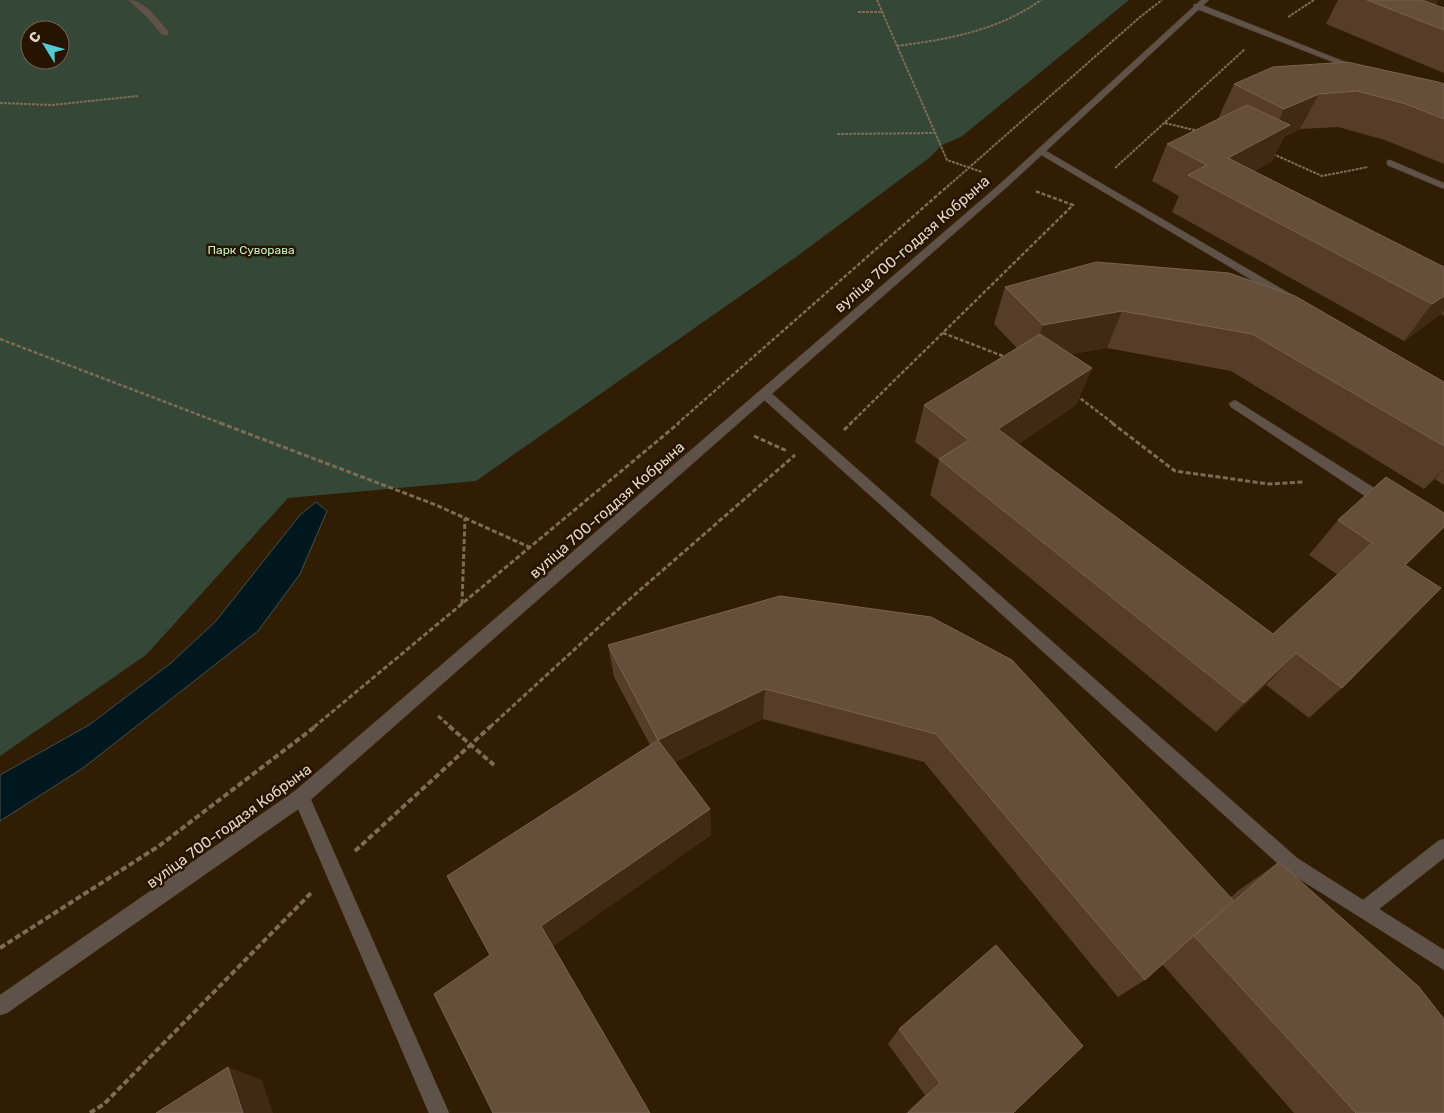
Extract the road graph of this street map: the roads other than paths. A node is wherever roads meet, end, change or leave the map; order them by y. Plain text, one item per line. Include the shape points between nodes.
1 (132, 0) edge
2 (1201, 3) edge
3 (165, 33) dead end
4 (1372, 74) edge
5 (1041, 151) junction
6 (1390, 162) road end
7 (1444, 186) edge
8 (1300, 304) edge
9 (765, 394) junction
10 (1234, 404) dead end
11 (1394, 506) edge
12 (301, 797) junction
13 (1444, 847) edge
14 (1364, 910) junction
15 (1444, 962) edge
16 (0, 1006) edge
17 (439, 1113) edge

1 - 3 street via 152,16
2 - 4 street via 1264,32
2 - 5 street, вуліца 700-годдзя Кобрына
5 - 8 street
5 - 9 street, вуліца 700-годдзя Кобрына
6 - 7 street
9 - 12 street, вуліца 700-годдзя Кобрына
9 - 14 street via 1291,864
10 - 11 street
12 - 16 street, вуліца 700-годдзя Кобрына
12 - 17 street
13 - 14 street
14 - 15 street

